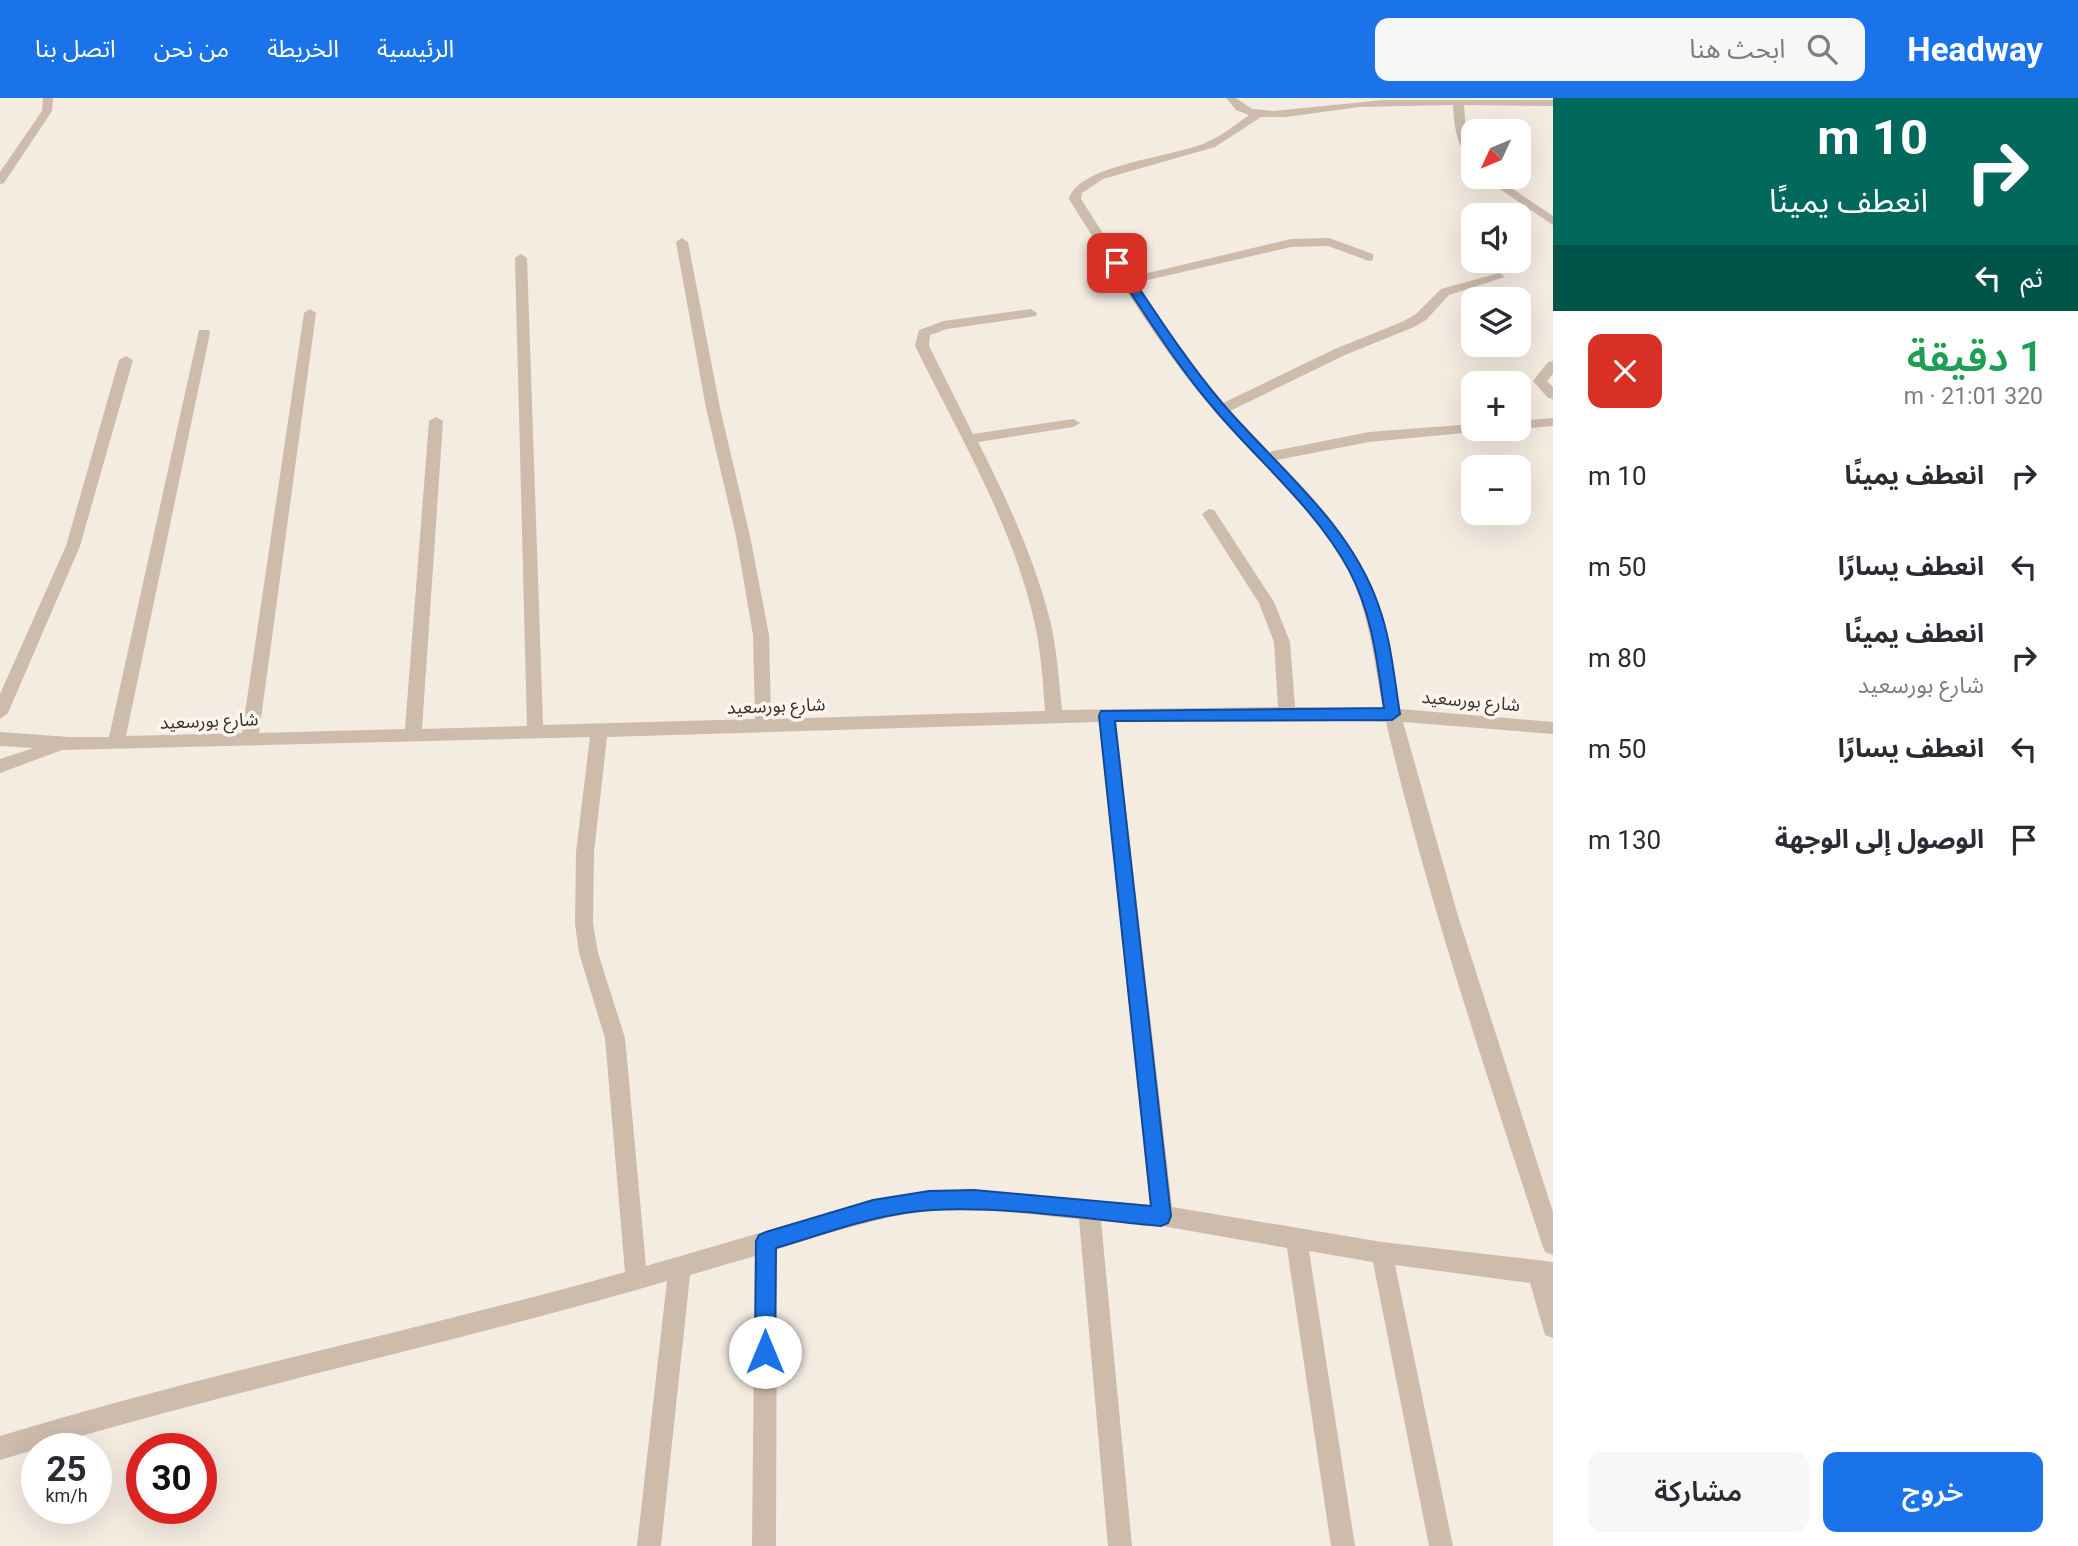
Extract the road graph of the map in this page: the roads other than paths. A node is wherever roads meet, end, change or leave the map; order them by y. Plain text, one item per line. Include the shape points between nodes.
1 (48, 98) edge
2 (1231, 98) edge
3 (1443, 100) edge
4 (1354, 101) edge
5 (1458, 102) junction
6 (1553, 103) edge
7 (1258, 114) junction
8 (1461, 134) edge
9 (0, 181) edge
10 (1506, 189) edge
11 (1553, 221) edge
12 (682, 242) dead end
13 (1369, 257) dead end
14 (521, 258) dead end
15 (1499, 277) dead end
16 (1129, 281) junction
17 (310, 313) dead end
18 (1031, 313) dead end
19 (204, 333) dead end
20 (127, 360) dead end
21 (1553, 365) edge
22 (1553, 395) edge
23 (1222, 410) junction
24 (436, 421) dead end
25 (1553, 422) edge
26 (1073, 423) dead end
27 (1531, 424) edge
28 (1461, 429) edge
29 (967, 439) junction
30 (1265, 458) junction
31 (1209, 514) dead end
32 (0, 713) edge
33 (1287, 713) junction
34 (1392, 714) junction
35 (1107, 716) junction
36 (1054, 717) junction
37 (763, 725) junction
38 (1553, 727) edge
39 (599, 730) junction
40 (535, 731) junction
41 (413, 735) junction
42 (0, 739) edge
43 (250, 739) junction
44 (116, 743) junction
45 (69, 744) junction
46 (0, 766) edge
47 (1089, 1211) junction
48 (1161, 1216) junction
49 (1296, 1239) junction
50 (766, 1241) junction
51 (1553, 1244) edge
52 (1382, 1254) junction
53 (680, 1266) junction
54 (1545, 1273) edge
55 (636, 1279) junction
56 (1553, 1327) edge
57 (0, 1448) edge
58 (649, 1546) edge
59 (764, 1546) edge
60 (1120, 1546) edge
61 (1343, 1546) edge
62 (1441, 1546) edge

1 - 9 street via 47,111
2 - 7 street via 1238,107
3 - 4 street
3 - 5 street
4 - 7 street
5 - 6 street
5 - 8 street
7 - 16 street via 1211,145 1099,177 1077,191 1075,199
10 - 11 street
12 - 37 street via 761,635
13 - 16 street via 1329,242 1291,243
14 - 40 street
15 - 23 street via 1445,292 1409,324
16 - 23 street via 1184,365
17 - 43 street
18 - 29 street via 944,325 924,333 922,346
19 - 44 street
20 - 32 street via 73,546
21 - 22 street via 1540,381
23 - 30 street
24 - 41 street
25 - 27 street
26 - 29 street
28 - 30 street via 1377,434
29 - 36 street via 1027,575 1041,621
30 - 34 street via 1313,506 1354,568 1371,604 1382,645
31 - 33 street via 1265,602 1282,642
33 - 34 street, شارع بورسعيد
33 - 35 street, شارع بورسعيد
34 - 38 street, شارع بورسعيد
34 - 51 street via 1470,992
35 - 36 street, شارع بورسعيد
35 - 48 street
36 - 37 street, شارع بورسعيد
37 - 39 street, شارع بورسعيد
39 - 40 street, شارع بورسعيد
39 - 55 street via 586,849 584,924 593,971 615,1038
40 - 41 street, شارع بورسعيد
41 - 43 street, شارع بورسعيد
42 - 45 street, شارع بورسعيد
43 - 44 street, شارع بورسعيد
44 - 45 street, شارع بورسعيد
45 - 46 street
47 - 48 street
47 - 50 street via 974,1200 929,1201 873,1210
47 - 60 street
48 - 49 street
49 - 52 street
49 - 61 street
50 - 53 street
50 - 59 street
52 - 54 street
52 - 62 street
53 - 55 street
53 - 58 street
54 - 56 street
55 - 57 street via 481,1323 112,1413

